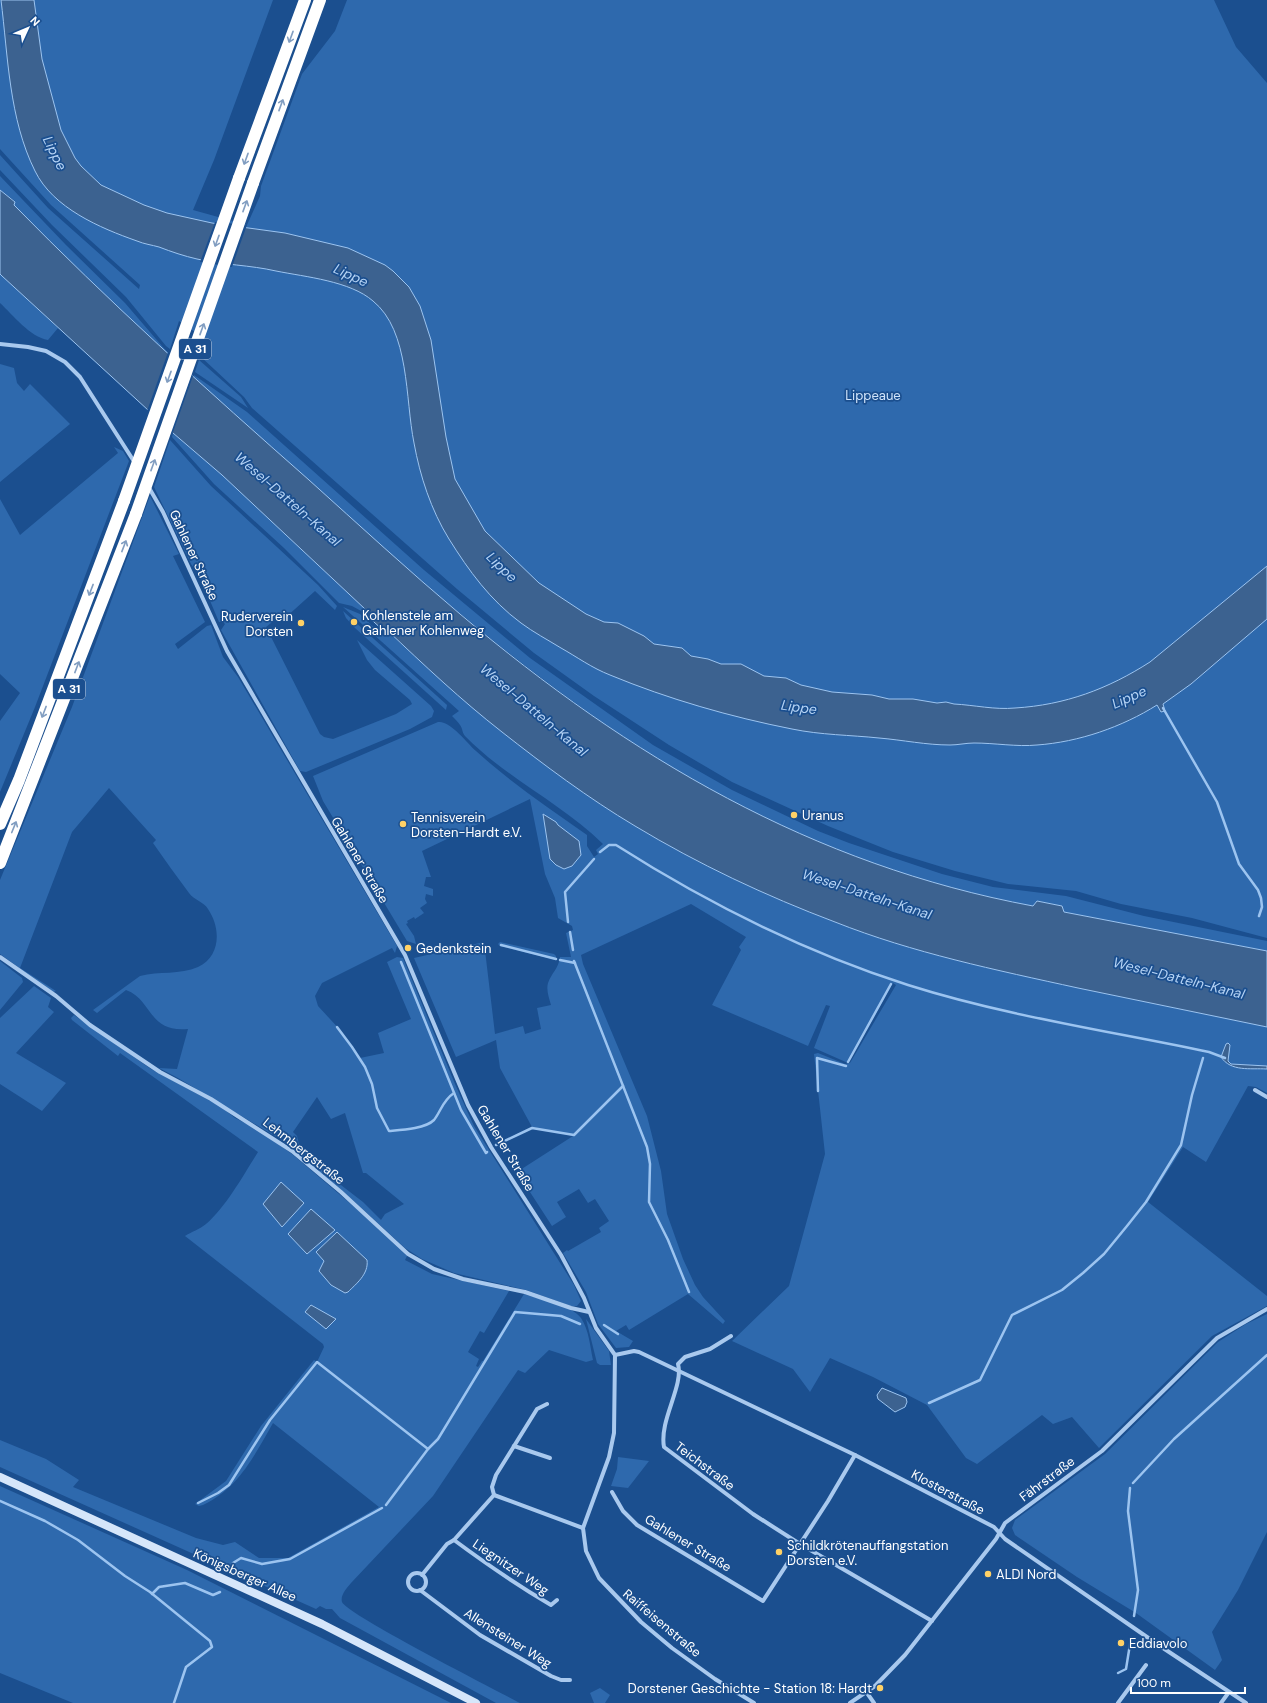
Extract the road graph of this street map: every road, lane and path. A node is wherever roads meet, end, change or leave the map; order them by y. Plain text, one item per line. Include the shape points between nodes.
1 (305, 0) edge
2 (320, 0) edge
3 (0, 344) edge
4 (141, 473) dead end
5 (144, 480) dead end
6 (0, 824) edge
7 (0, 863) edge
8 (0, 957) edge
9 (1255, 1090) dead end
10 (1267, 1097) edge
11 (1267, 1310) edge
12 (589, 1312) junction
13 (731, 1336) dead end
14 (616, 1355) junction
15 (680, 1372) junction
16 (547, 1404) dead end
17 (514, 1446) junction
18 (855, 1455) junction
19 (550, 1458) dead end
20 (0, 1477) edge
21 (612, 1492) dead end
22 (494, 1496) junction
23 (583, 1528) junction
24 (999, 1532) junction
25 (454, 1540) junction
26 (800, 1544) junction
27 (422, 1575) junction
28 (420, 1590) junction
29 (557, 1600) dead end
30 (932, 1621) junction
31 (1146, 1665) dead end
32 (570, 1680) dead end
33 (1229, 1692) junction
34 (867, 1693) junction
35 (476, 1703) edge
36 (754, 1703) edge
37 (850, 1703) edge
38 (874, 1703) edge
39 (1118, 1703) edge
40 (1221, 1703) edge
41 (1246, 1703) edge

1 -> 6 highway, A 31, bridge via 124,502
7 -> 2 highway, A 31, bridge via 136,514
3 - 4 street via 46,351 65,362 80,377
5 - 12 street, Gahlener Straße via 163,512 227,651 405,955 468,1105 491,1146 561,1255
8 - 12 street, Lehmbergstraße via 56,996 90,1025 160,1072 212,1099 292,1151 408,1254 434,1269 463,1279 525,1292
9 - 10 street
11 - 24 street, Fährstraße via 1216,1338 1102,1451 1005,1523
12 - 14 street, Gahlener Straße via 596,1328
13 - 15 street via 710,1349 685,1357 678,1364
14 - 15 street, Klosterstraße via 639,1352
14 - 23 street, Raiffeisenstraße via 614,1433 599,1486
15 - 18 street, Klosterstraße
15 - 26 street, Teichstraße via 668,1408 664,1447 753,1514
16 - 17 street via 537,1409
17 - 19 street
17 - 22 street via 493,1480
18 - 24 street, Klosterstraße via 994,1527
18 - 26 street
20 - 35 main road, Königsberger Allee via 322,1624
21 - 26 street, Gahlener Straße via 623,1511 636,1524 763,1601
22 - 23 street
22 - 25 street
23 - 36 street, Raiffeisenstraße via 586,1551 599,1578 611,1593 672,1648
24 - 30 street, Fährstraße
24 - 33 street, Klosterstraße via 1011,1543
25 - 27 street
25 - 29 street, Liegnitzer Weg via 492,1569 538,1598 551,1605
26 - 30 street
27 - 28 street via 425,1584
27 - 28 street via 414,1574 408,1581 412,1589
28 - 32 street, Allensteiner Weg via 486,1638 551,1676
30 - 34 street, Fährstraße via 896,1664
31 - 39 street
33 - 40 street
33 - 41 street, Klosterstraße
34 - 37 street
34 - 38 street

